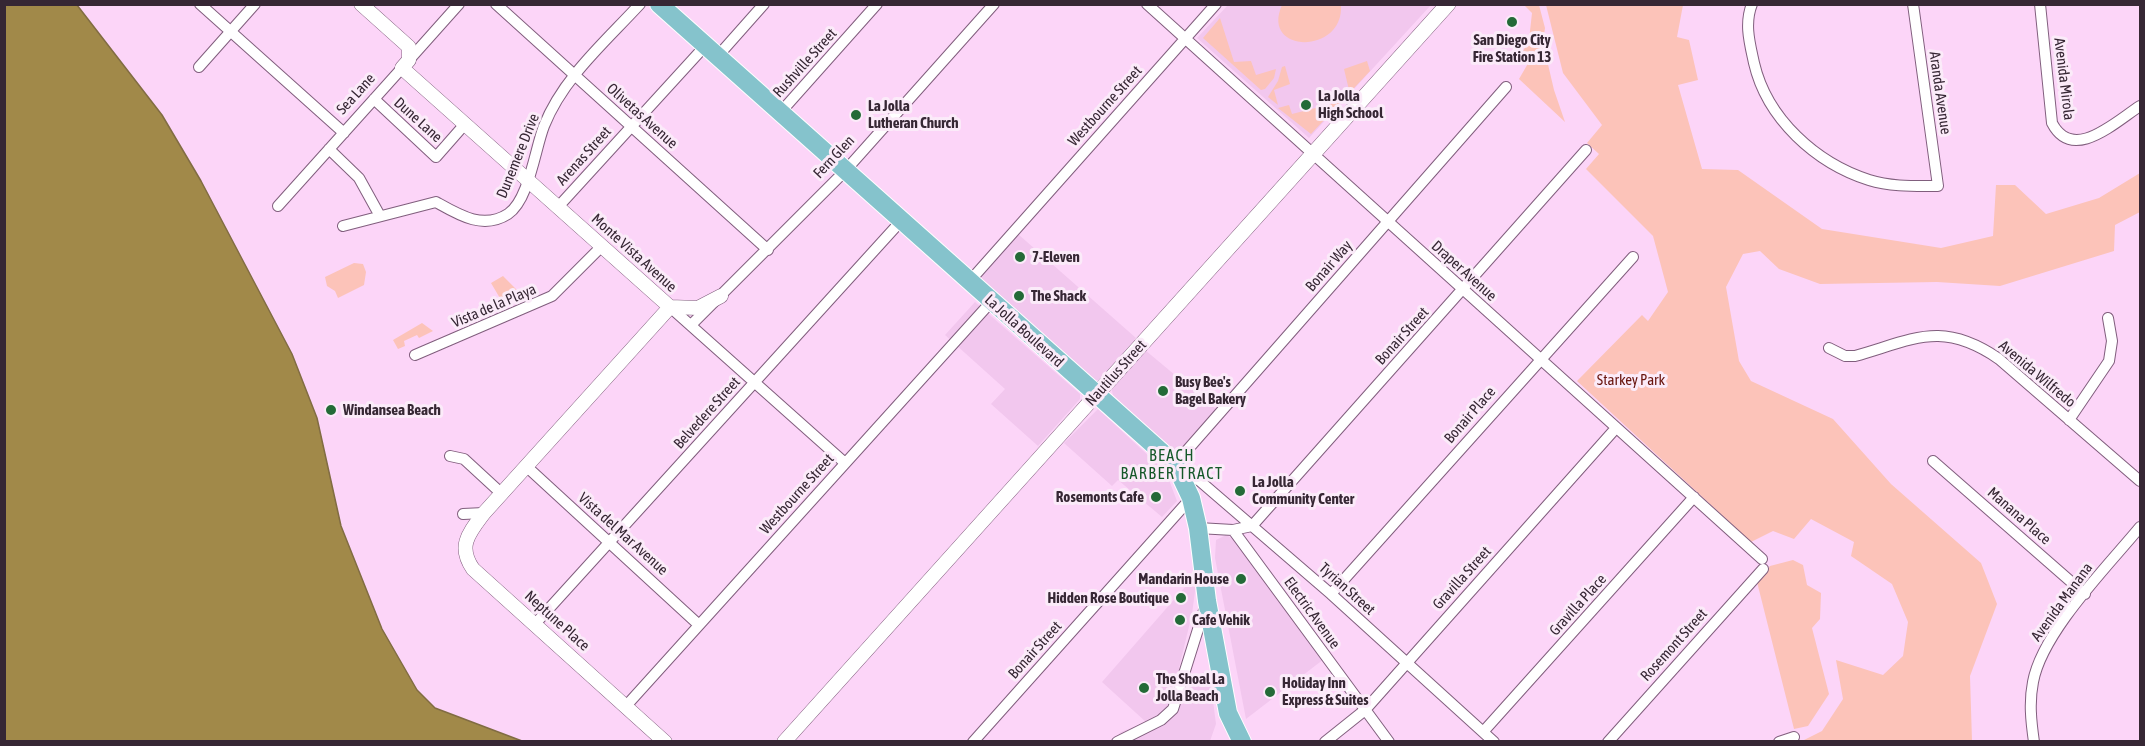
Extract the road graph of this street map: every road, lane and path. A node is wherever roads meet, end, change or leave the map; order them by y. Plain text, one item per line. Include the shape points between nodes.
1 (200, 4) edge
2 (255, 4) edge
3 (362, 4) edge
4 (459, 4) edge
5 (496, 4) edge
6 (640, 4) edge
7 (764, 4) edge
8 (877, 4) edge
9 (994, 4) edge
10 (1147, 4) edge
11 (1216, 4) edge
12 (1448, 4) edge
13 (1752, 4) edge
14 (1913, 4) edge
15 (2040, 4) edge
16 (661, 5) edge
17 (231, 32) junction
18 (1185, 39) junction
19 (711, 52) junction
20 (406, 64) junction
21 (199, 67) dead end
22 (574, 76) junction
23 (1506, 87) dead end
24 (374, 99) junction
25 (2140, 106) edge
26 (779, 114) junction
27 (465, 124) junction
28 (631, 127) junction
29 (344, 133) junction
30 (329, 149) junction
31 (1586, 150) dead end
32 (1313, 154) junction
33 (845, 171) junction
34 (528, 180) junction
35 (278, 206) dead end
36 (558, 207) junction
37 (380, 216) junction
38 (901, 221) junction
39 (1387, 223) junction
40 (344, 226) dead end
41 (602, 246) junction
42 (768, 250) junction
43 (1633, 257) dead end
44 (969, 282) junction
45 (1462, 291) junction
46 (721, 296) junction
47 (991, 302) junction
48 (670, 307) junction
49 (2108, 318) dead end
50 (691, 326) junction
51 (1829, 348) dead end
52 (416, 355) dead end
53 (1540, 358) junction
54 (755, 382) junction
55 (1096, 395) junction
56 (2069, 420) junction
57 (1616, 428) junction
58 (450, 456) dead end
59 (1934, 461) dead end
60 (845, 463) junction
61 (1175, 464) junction
62 (526, 466) junction
63 (2140, 481) edge
64 (501, 494) junction
65 (1694, 497) junction
66 (1191, 498) junction
67 (484, 513) junction
68 (463, 514) dead end
69 (1252, 526) junction
70 (2140, 527) edge
71 (1198, 528) junction
72 (1233, 530) junction
73 (610, 543) junction
74 (1763, 564) joint
75 (1331, 594) junction
76 (2085, 594) junction
77 (1207, 601) junction
78 (535, 624) junction
79 (699, 625) junction
80 (1407, 663) junction
81 (626, 706) junction
82 (1365, 710) junction
83 (1484, 732) junction
84 (1794, 737) dead end
85 (665, 741) edge
86 (784, 741) edge
87 (973, 741) edge
88 (1117, 741) edge
89 (1242, 741) edge
90 (1325, 741) edge
91 (1389, 741) edge
92 (1494, 741) edge
93 (1608, 741) edge
94 (1779, 741) edge
95 (2034, 741) edge

1 - 17 street
2 - 17 street
3 - 20 street, Monte Vista Avenue via 410,47
4 - 20 street, Sea Lane
5 - 22 street, Olivetas Avenue
6 - 22 street, Dunemere Drive
7 - 19 street, Arenas Street
8 - 26 street, Rushville Street
9 - 33 street, Fern Glen
10 - 18 street, Draper Avenue
11 - 18 street, Westbourne Street
12 - 32 main road, Nautilus Street
13 - 14 street, Aranda Avenue via 1748,36 1756,73 1775,109 1802,143 1830,162 1870,180 1903,186 1938,186
15 - 25 street, Avenida Mirola via 2052,123 2057,132 2068,141 2088,140
16 - 19 main road, La Jolla Boulevard
17 - 21 street
17 - 29 street
18 - 32 street, Draper Avenue
18 - 44 street, Westbourne Street
19 - 26 main road, La Jolla Boulevard
19 - 28 street, Arenas Street
20 - 24 street, Sea Lane
20 - 27 street, Monte Vista Avenue
22 - 28 street, Olivetas Avenue
22 - 34 street, Dunemere Drive via 544,126
23 - 39 street, Bonair Way
24 - 27 street, Dune Lane via 436,157
24 - 29 street, Sea Lane
26 - 33 main road, La Jolla Boulevard
27 - 34 street, Monte Vista Avenue
28 - 36 street, Arenas Street
28 - 42 street, Olivetas Avenue
29 - 30 street, Sea Lane
30 - 35 street, Sea Lane
30 - 37 street via 359,178
31 - 45 street, Bonair Street
32 - 39 street, Draper Avenue
32 - 55 main road, Nautilus Street
33 - 38 main road, La Jolla Boulevard
33 - 42 street, Fern Glen
34 - 36 street, Monte Vista Avenue
34 - 37 street, Dunemere Drive via 512,210 488,223 436,202
36 - 41 street, Monte Vista Avenue
37 - 40 street, Dunemere Drive
38 - 44 main road, La Jolla Boulevard
38 - 54 street, Belvedere Street
39 - 45 street, Draper Avenue
39 - 61 street, Bonair Way
41 - 48 street, Monte Vista Avenue
41 - 52 street, Vista de la Playa via 552,296
42 - 46 street, Fern Glen
43 - 53 street, Bonair Place
44 - 47 main road, La Jolla Boulevard
45 - 53 street, Draper Avenue
45 - 69 street, Bonair Street
46 - 48 street via 698,308
46 - 50 street, Fern Glen
47 - 55 main road, La Jolla Boulevard
47 - 60 street, Westbourne Street
48 - 50 street, Monte Vista Avenue
48 - 62 street
49 - 56 street via 2112,341 2109,361
50 - 54 street, Monte Vista Avenue
51 - 56 street, Avenida Wilfredo via 1855,356 1917,338 1954,336 1977,344 1999,359
53 - 57 street, Draper Avenue
53 - 75 street, Bonair Place
54 - 60 street, Monte Vista Avenue
54 - 73 street, Belvedere Street
55 - 61 main road, La Jolla Boulevard
55 - 86 street, Nautilus Street
56 - 63 street, Avenida Wilfredo
57 - 65 street, Draper Avenue
57 - 80 street, Gravilla Street
58 - 64 street via 464,459
59 - 76 street, Manana Place
60 - 79 street, Westbourne Street
61 - 66 main road, La Jolla Boulevard
61 - 69 street, Tyrian Street
62 - 64 street
62 - 73 street, Vista del Mar Avenue
64 - 67 street
65 - 74 street, Draper Avenue
65 - 83 street, Gravilla Place
66 - 71 main road, La Jolla Boulevard
66 - 87 street, Bonair Street
67 - 68 street
67 - 78 street, Neptune Place via 464,544 467,560
69 - 72 street
69 - 75 street, Tyrian Street
70 - 76 street, Avenida Manana
71 - 72 street
71 - 77 main road, La Jolla Boulevard
72 - 82 street, Electric Avenue
73 - 78 street, Belvedere Street
73 - 79 street, Vista del Mar Avenue
74 - 93 street, Rosemont Street
75 - 80 street, Tyrian Street
76 - 95 street, Avenida Manana via 2050,640 2037,666 2030,707
77 - 88 street via 1173,709 1162,720
77 - 89 main road, La Jolla Boulevard via 1228,713
78 - 81 street, Neptune Place
79 - 81 street, Westbourne Street
80 - 82 street, Gravilla Street
80 - 83 street, Tyrian Street
81 - 85 street, Neptune Place
82 - 90 street, Gravilla Street
82 - 91 street, Electric Avenue
83 - 92 street, Tyrian Street
84 - 94 street

